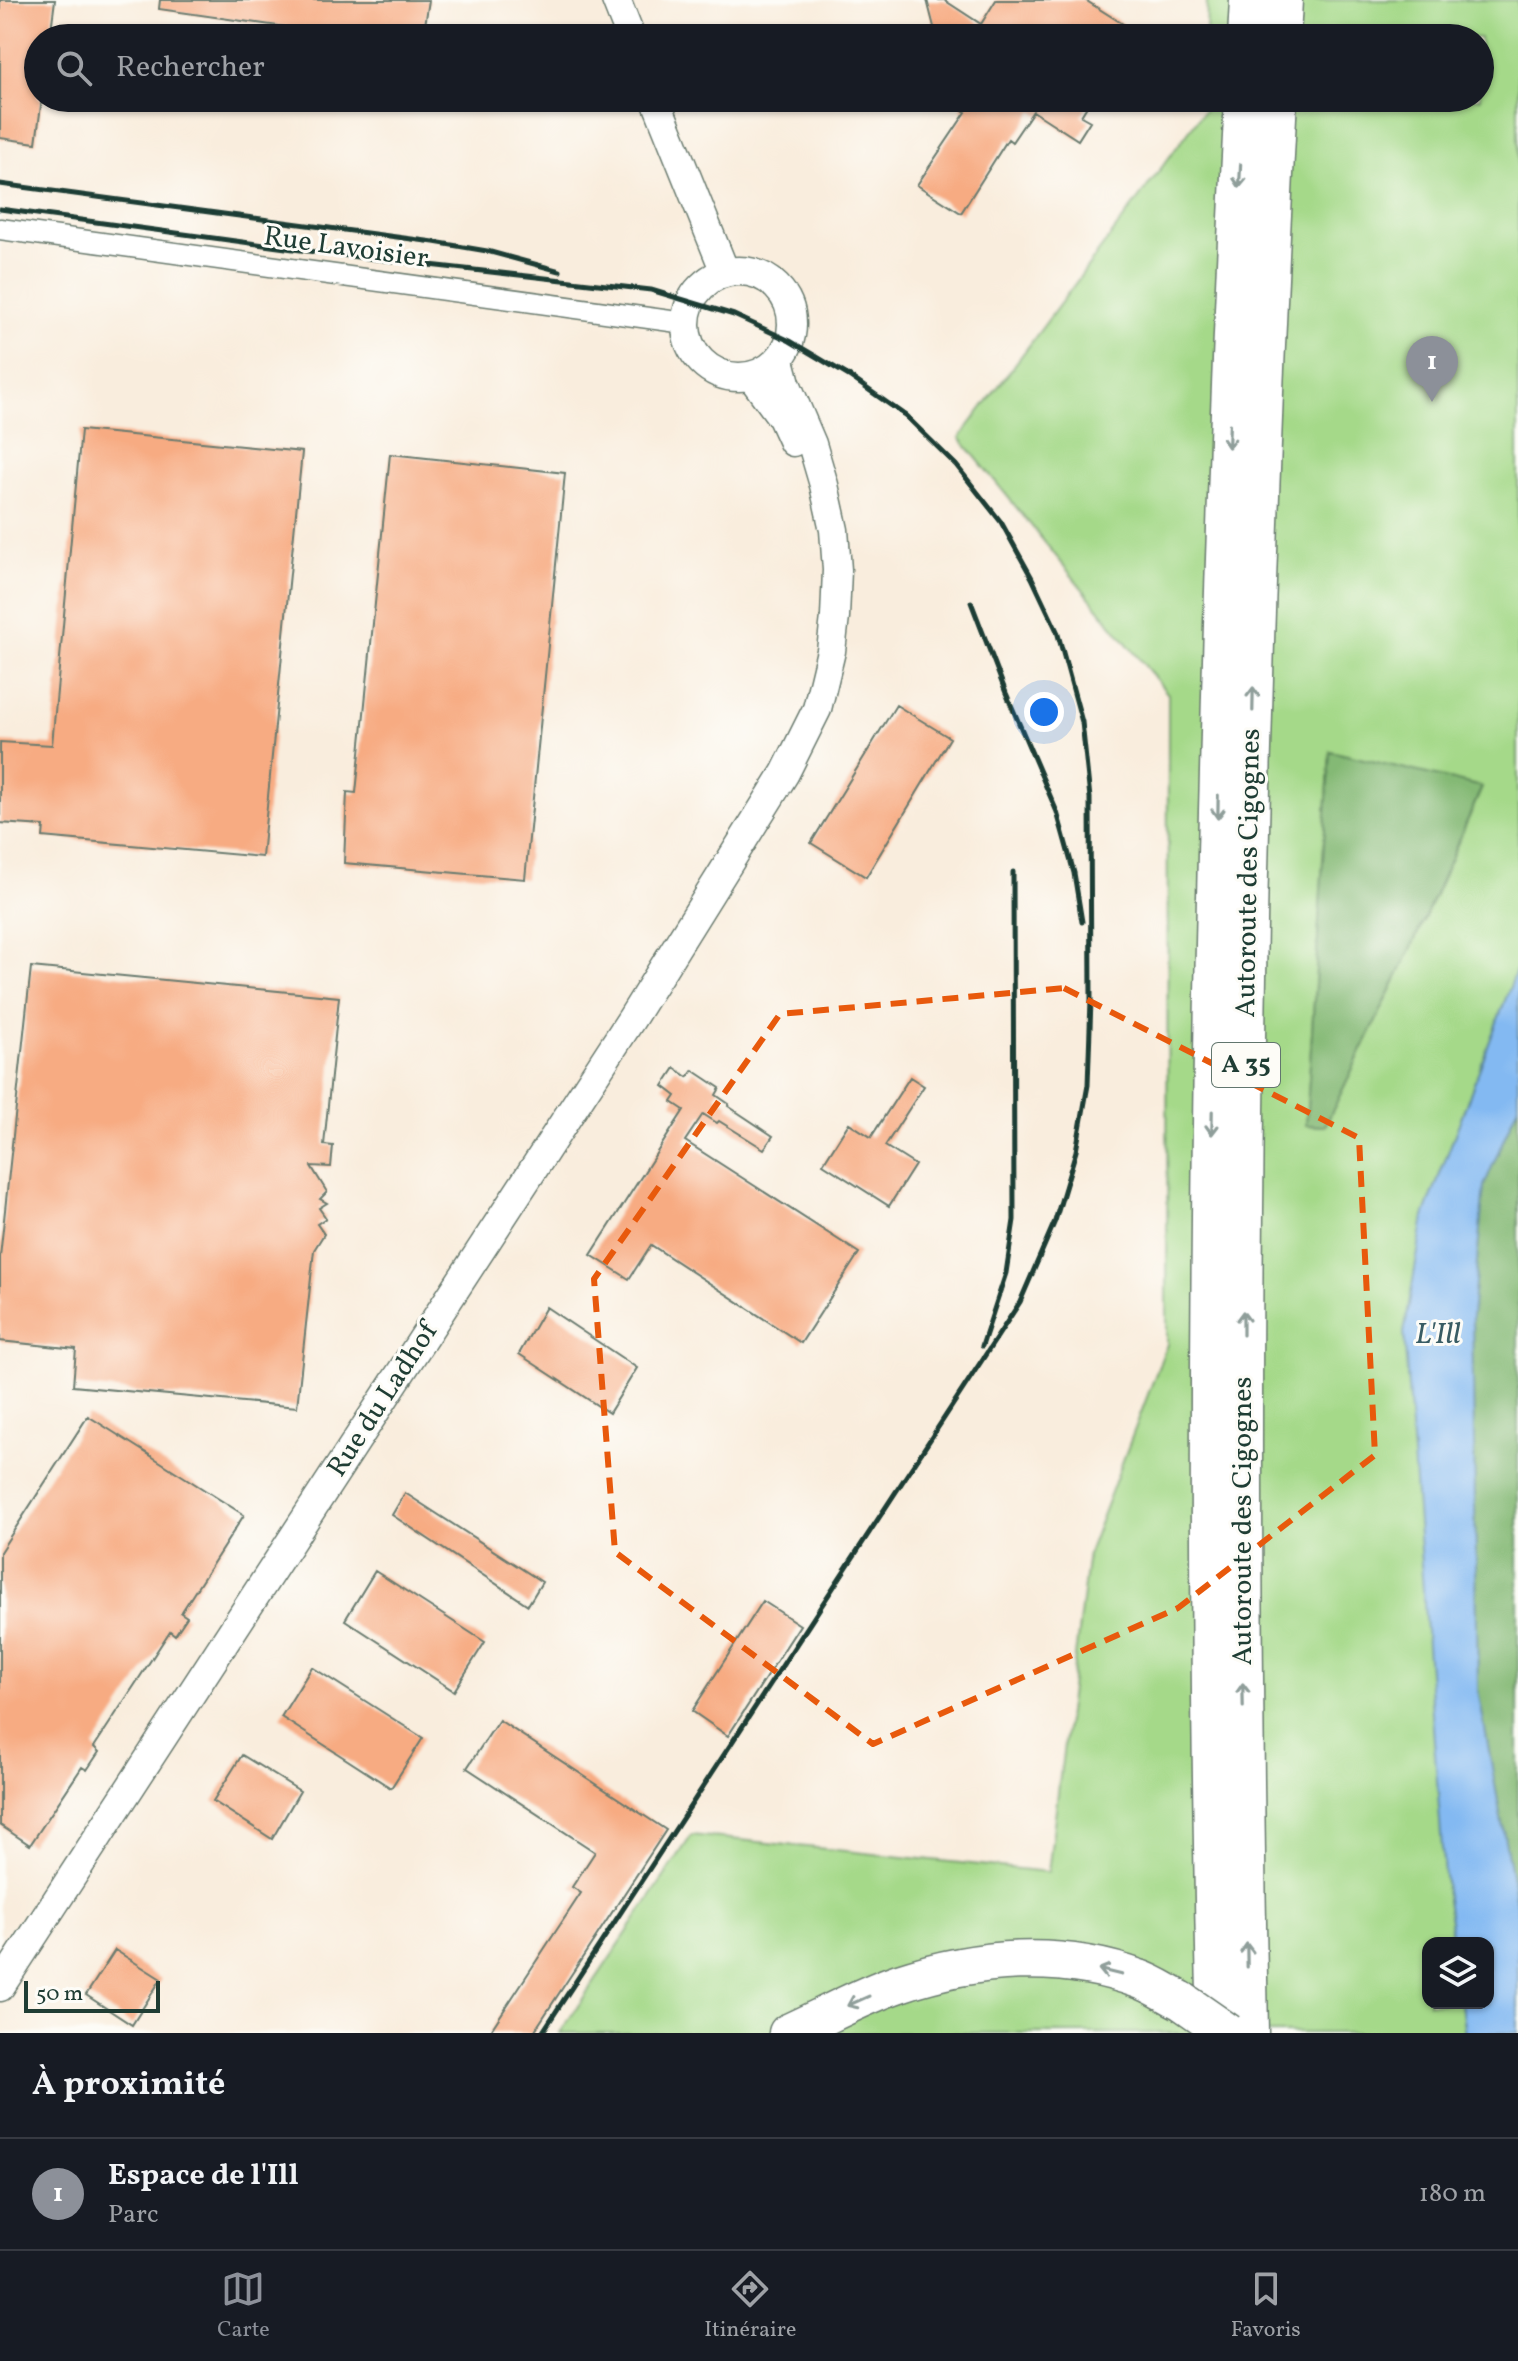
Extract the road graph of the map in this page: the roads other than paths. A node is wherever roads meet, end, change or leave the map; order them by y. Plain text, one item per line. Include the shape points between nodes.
1 (616, 0) edge
2 (1249, 0) edge
3 (1283, 0) edge
4 (625, 24) edge
5 (1248, 24) edge
6 (1282, 24) edge
7 (661, 112) edge
8 (1243, 112) edge
9 (1277, 112) edge
10 (0, 229) edge
11 (725, 272) junction
12 (685, 323) junction
13 (780, 360) junction
14 (751, 376) junction
15 (762, 810) junction
16 (0, 1987) edge
17 (788, 2033) edge
18 (1217, 2033) edge
19 (1228, 2033) edge
20 (1249, 2033) edge

1 - 4 main road
2 - 5 highway
3 - 6 highway
7 - 11 main road
8 -> 18 highway, Autoroute des Cigognes / A 35 via 1220,681 1212,1148 1211,1808
20 -> 9 highway, Autoroute des Cigognes / A 35 via 1242,1608 1244,1133 1260,462
10 - 12 street, Rue Lavoisier
11 - 12 main road via 702,284 689,301
11 - 13 main road via 750,271 773,281 788,302 793,324
12 - 14 main road via 691,349 709,369 731,377
13 - 14 main road
13 - 15 main road, Rue du Ladhof via 824,485 834,530 837,585 831,651 817,709
14 - 15 main road, Rue du Ladhof via 793,442 808,487 819,560 819,620 804,706
15 - 16 main road, Rue du Ladhof
19 -> 17 highway, bridge via 1139,1979 1072,1962 1011,1959 898,1984

